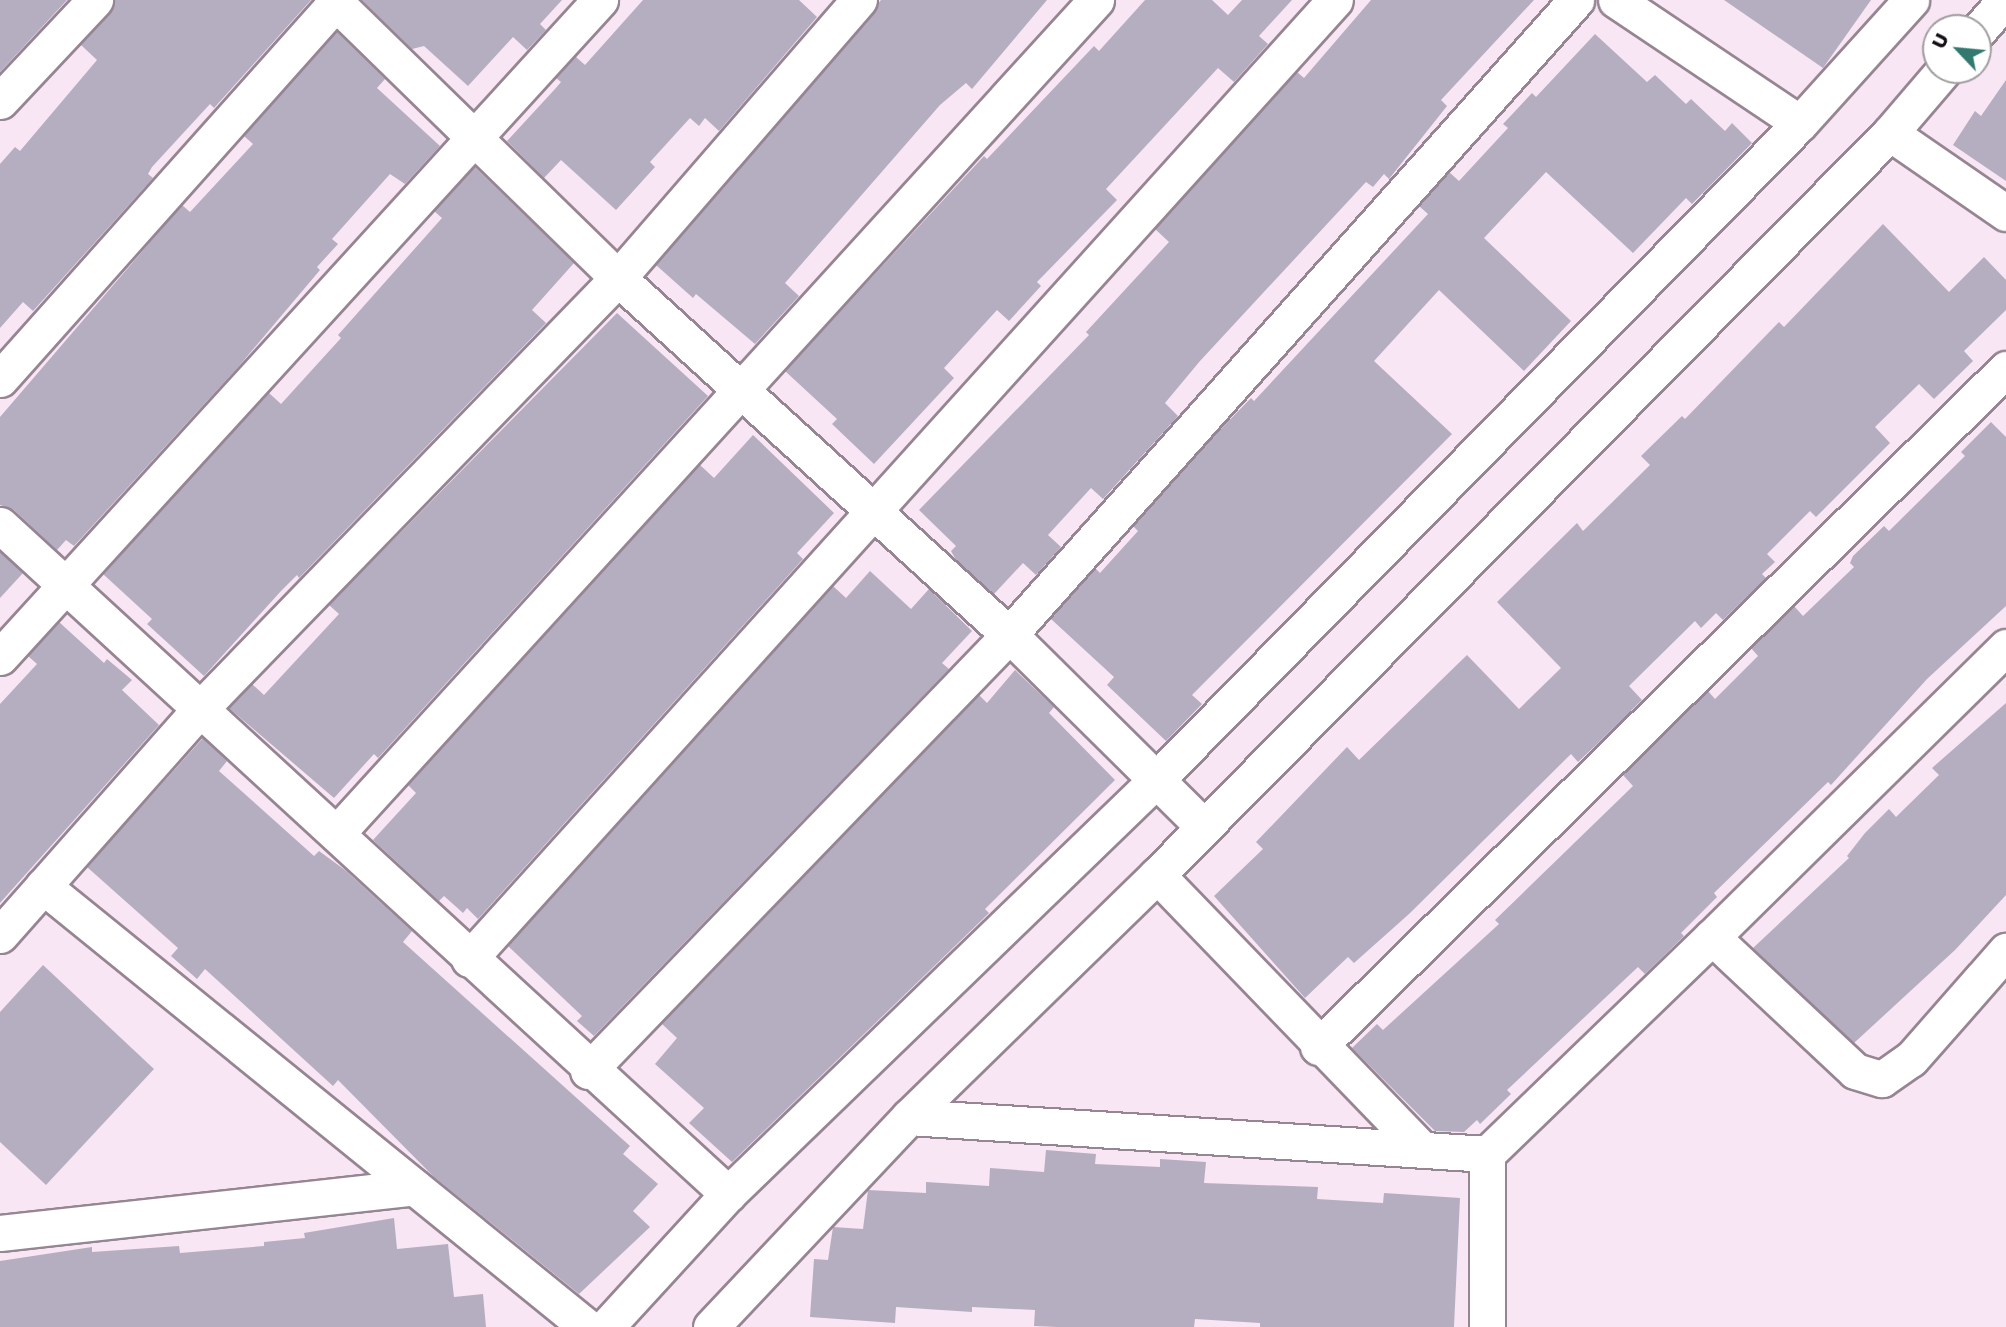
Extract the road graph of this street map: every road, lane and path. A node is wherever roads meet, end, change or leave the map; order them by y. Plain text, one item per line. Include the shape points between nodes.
1 (95, 0) edge
2 (600, 0) edge
3 (859, 0) edge
4 (1096, 0) edge
5 (1335, 0) edge
6 (1576, 0) edge
7 (1616, 0) edge
8 (1911, 0) edge
9 (2005, 0) edge
10 (336, 1) edge
11 (1992, 15) edge
12 (1932, 84) edge
13 (0, 102) edge
14 (1800, 123) junction
15 (1890, 133) junction
16 (475, 137) junction
17 (2006, 213) edge
18 (618, 278) junction
19 (2006, 369) edge
20 (0, 379) edge
21 (739, 390) junction
22 (872, 513) junction
23 (0, 525) edge
24 (65, 586) junction
25 (1008, 636) junction
26 (2006, 647) edge
27 (0, 657) edge
28 (200, 709) junction
29 (1158, 778) junction
30 (1204, 827) junction
31 (337, 833) junction
32 (1157, 875) junction
33 (43, 886) junction
34 (0, 935) edge
35 (1712, 937) junction
36 (2006, 951) edge
37 (469, 959) junction
38 (1318, 1047) junction
39 (588, 1071) junction
40 (909, 1117) junction
41 (1422, 1149) junction
42 (1488, 1154) junction
43 (414, 1187) junction
44 (727, 1194) junction
45 (0, 1233) edge
46 (587, 1327) edge
47 (606, 1327) edge
48 (711, 1327) edge
49 (1487, 1327) edge

1 - 13 street
2 - 16 street
3 - 18 street
4 - 21 street
5 - 22 street
6 - 25 street
7 - 14 street
8 - 14 street
9 - 11 street
10 - 16 street
10 - 20 street
12 - 15 street
14 - 29 street
15 - 17 street
15 - 30 street
16 - 18 street
16 - 24 street
18 - 21 street
18 - 28 street
19 - 38 street
21 - 22 street
21 - 31 street
22 - 25 street
22 - 37 street
23 - 24 street
24 - 27 street
24 - 28 street
25 - 29 street
25 - 39 street
26 - 35 street
28 - 31 street
28 - 33 street
29 - 30 street
29 - 44 street
30 - 32 street
31 - 37 street
32 - 38 street
32 - 40 street
33 - 34 street
33 - 43 street
35 - 36 street via 1855,1071 1882,1079 1911,1059
35 - 42 street
37 - 39 street
38 - 41 street
39 - 44 street
40 - 41 street
40 - 48 street
41 - 42 street
42 - 49 street
43 - 45 street
43 - 46 street
44 - 47 street

